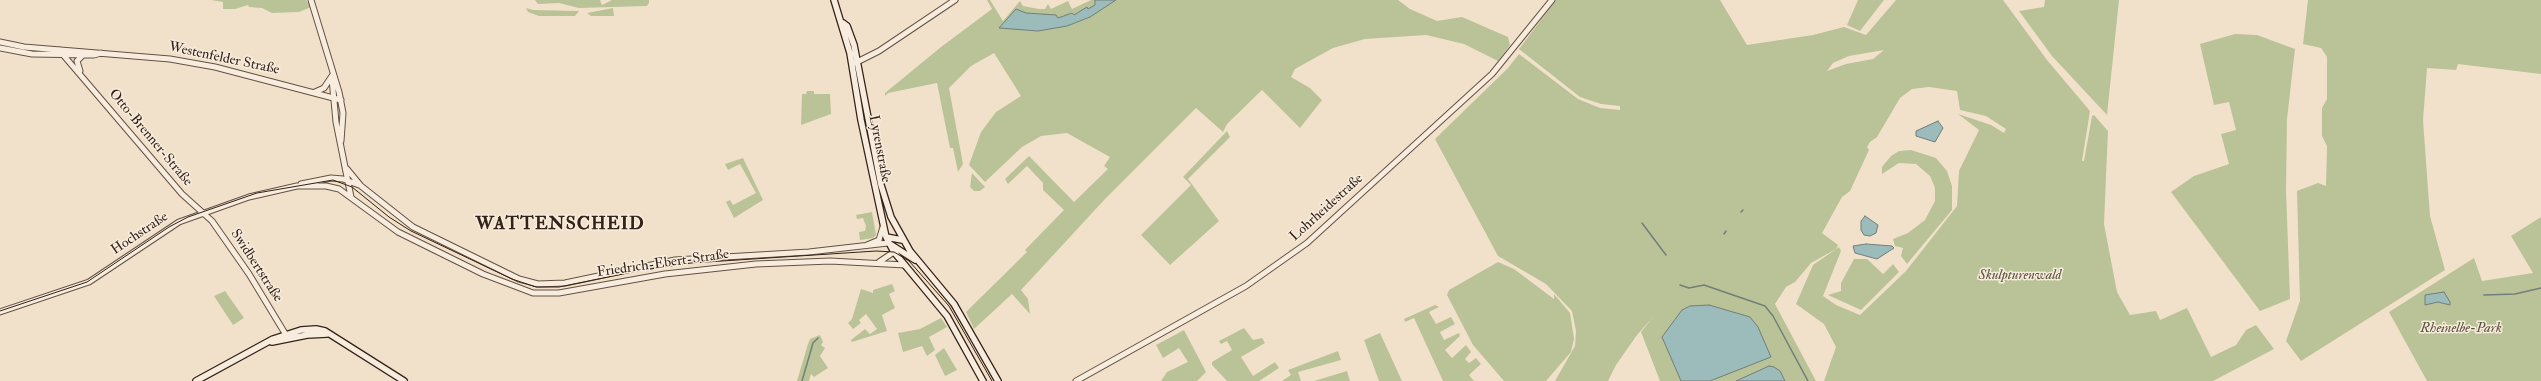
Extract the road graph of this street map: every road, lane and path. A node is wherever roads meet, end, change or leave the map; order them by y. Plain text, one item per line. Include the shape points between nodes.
1 (311, 0) edge
2 (834, 0) edge
3 (955, 0) edge
4 (1552, 0) edge
5 (0, 42) edge
6 (0, 48) edge
7 (24, 50) junction
8 (61, 52) junction
9 (100, 53) junction
10 (83, 55) junction
11 (855, 63) junction
12 (331, 68) junction
13 (81, 75) junction
14 (332, 76) junction
15 (314, 92) junction
16 (334, 98) junction
17 (341, 100) junction
18 (341, 141) junction
19 (347, 169) junction
20 (347, 180) junction
21 (297, 186) junction
22 (361, 186) junction
23 (351, 196) junction
24 (203, 213) junction
25 (883, 227) junction
26 (899, 234) junction
27 (894, 238) junction
28 (887, 240) junction
29 (902, 240) junction
30 (866, 246) junction
31 (896, 250) junction
32 (879, 262) junction
33 (920, 263) junction
34 (905, 265) junction
35 (0, 312) edge
36 (287, 337) junction
37 (979, 378) edge
38 (196, 381) edge
39 (404, 381) edge
40 (983, 381) edge
41 (998, 381) edge
42 (1076, 381) edge

1 - 12 street
2 - 11 main road via 852,38
3 - 11 street via 880,51
4 - 42 street, Lohrheidestraße via 1492,74 1307,243 1246,286
5 - 7 street, Westenfelder Straße
6 - 7 street, Westenfelder Straße
7 - 8 street, Westenfelder Straße
8 - 9 street, Westenfelder Straße
8 - 10 street, Westenfelder Straße
8 - 13 street, Otto-Brenner-Straße
9 - 10 street, Westenfelder Straße
9 - 15 street, Westenfelder Straße via 137,54 192,63
10 - 13 street via 76,65
11 - 25 main road, Lyrenstraße via 860,120
11 - 26 main road, Lyrenstraße via 884,196
12 - 14 street
12 - 17 street
13 - 24 street, Otto-Brenner-Straße via 182,194
14 - 15 street via 324,88
14 - 16 street
15 - 16 street, Westenfelder Straße
16 - 17 street, Westenfelder Straße
16 - 18 street
17 - 18 street
18 - 19 street
19 - 20 street
19 - 22 street
20 - 21 street, Hochstraße via 331,178
20 - 22 street, Hochstraße
20 - 23 street
21 - 23 street, Hochstraße via 332,187
21 - 24 street, Hochstraße via 249,197
22 - 30 street, Friedrich-Ebert-Straße via 409,225 519,278 550,285 675,260
23 - 32 street, Friedrich-Ebert-Straße via 398,232 519,289 546,294 716,267 809,261
24 - 35 street, Hochstraße via 176,224 88,282
24 - 36 street, Swidbertstraße via 212,221 239,259
25 - 28 main road, Lyrenstraße
25 - 30 street via 879,240
26 - 27 main road
26 - 29 main road, Lyrenstraße
27 - 28 main road
27 - 29 main road
28 - 30 street, Friedrich-Ebert-Straße
28 - 31 main road, Lyrenstraße
29 - 31 main road
29 - 33 main road, Lyrenstraße
31 - 32 street
31 - 33 main road, Lyrenstraße
31 - 34 main road, Lyrenstraße
32 - 34 street, Friedrich-Ebert-Straße
33 - 41 main road, Lyrenstraße via 954,304
34 - 37 main road, Lyrenstraße via 947,316 966,347
36 - 38 main road via 263,344
36 - 39 main road via 306,329 320,330
37 - 40 main road, Lyrenstraße

